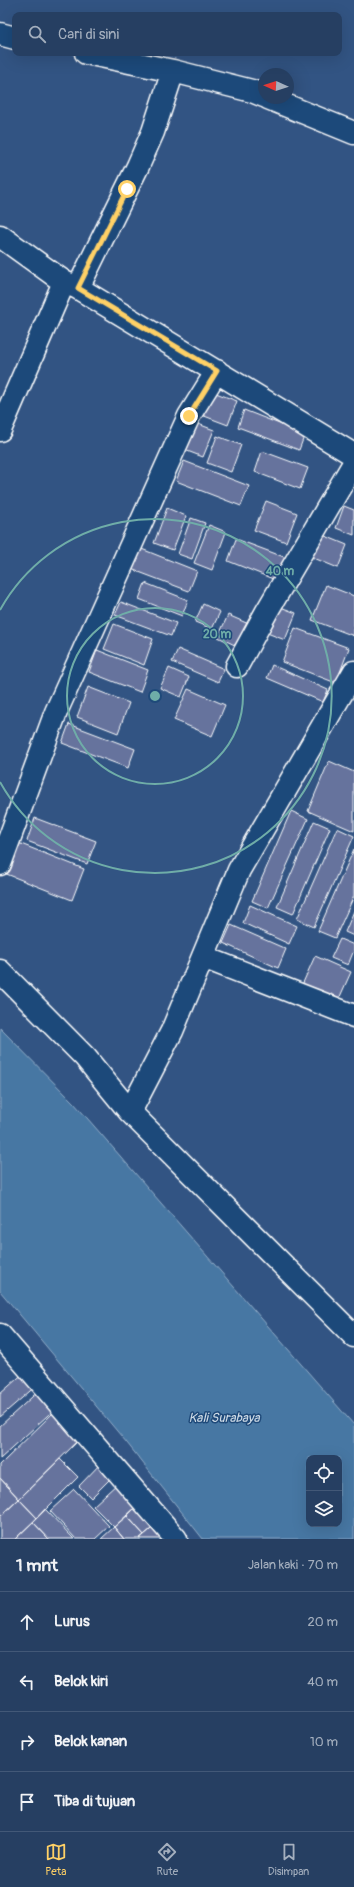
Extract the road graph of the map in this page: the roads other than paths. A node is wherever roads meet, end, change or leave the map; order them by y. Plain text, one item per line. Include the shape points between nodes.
1 (0, 34) edge
2 (12, 37) edge
3 (100, 56) edge
4 (173, 71) junction
5 (258, 94) edge
6 (283, 104) edge
7 (354, 133) edge
8 (0, 236) edge
9 (71, 285) junction
10 (217, 371) junction
11 (0, 430) edge
12 (354, 455) edge
13 (354, 463) edge
14 (237, 666) dead end
15 (354, 672) edge
16 (0, 864) edge
17 (203, 957) junction
18 (0, 971) edge
19 (354, 1016) edge
20 (130, 1112) junction
21 (0, 1335) edge
22 (354, 1336) edge
23 (176, 1539) edge

1 - 2 street
3 - 4 street
4 - 5 street
4 - 9 street via 153,132 138,166
6 - 7 street
8 - 9 street
9 - 10 street
9 - 11 street
10 - 12 street
10 - 16 street via 189,416 56,712
13 - 14 street
15 - 17 street via 239,870
17 - 19 street
17 - 20 street via 172,1030
18 - 20 street via 85,1057
20 - 22 street
21 - 23 street

